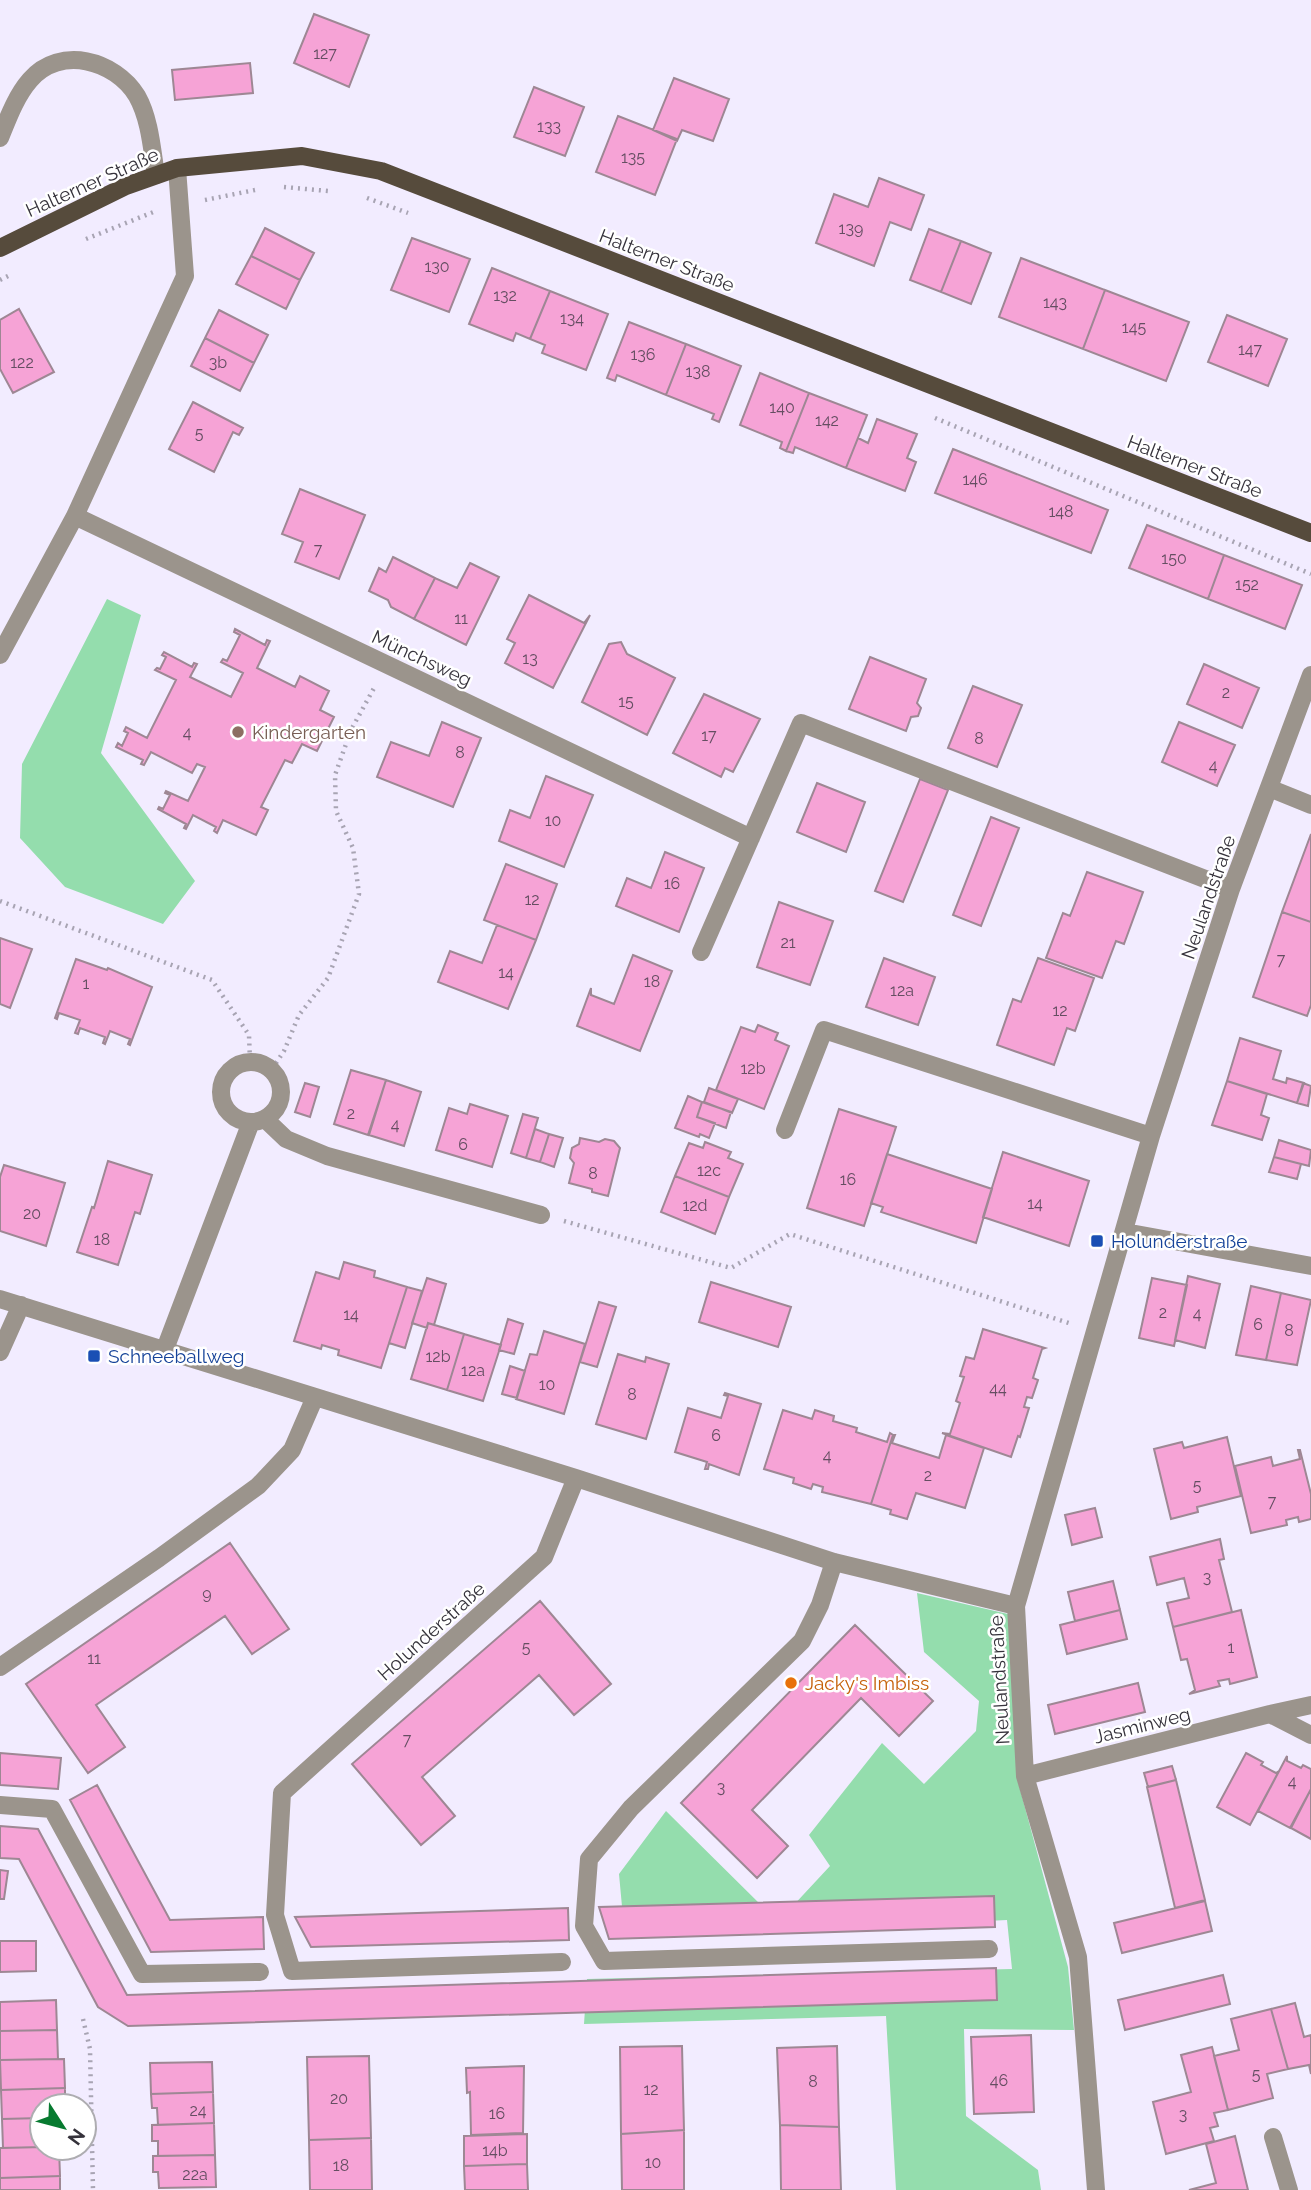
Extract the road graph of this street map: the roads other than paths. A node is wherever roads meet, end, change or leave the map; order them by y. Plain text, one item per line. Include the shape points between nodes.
1 (0, 138) edge
2 (177, 168) junction
3 (156, 175) junction
4 (0, 248) edge
5 (75, 516) junction
6 (1311, 533) edge
7 (0, 655) edge
8 (1311, 675) edge
9 (1269, 788) junction
10 (1311, 805) edge
11 (751, 838) junction
12 (1231, 889) junction
13 (701, 952) dead end
14 (258, 1121) junction
15 (785, 1130) dead end
16 (1152, 1136) junction
17 (541, 1215) road end
18 (1125, 1233) junction
19 (1311, 1266) edge
20 (0, 1299) edge
21 (21, 1306) junction
22 (166, 1349) junction
23 (0, 1352) edge
24 (315, 1397) junction
25 (576, 1478) junction
26 (834, 1562) junction
27 (1016, 1606) junction
28 (0, 1667) edge
29 (1311, 1705) edge
30 (1269, 1714) junction
31 (1311, 1735) edge
32 (1025, 1776) junction
33 (0, 1805) edge
34 (989, 1949) dead end
35 (562, 1962) dead end
36 (260, 1972) dead end
37 (1273, 2137) dead end
38 (1096, 2190) edge
39 (1289, 2190) edge

1 - 3 street via 11,109 31,79 48,66 94,61 113,71 136,96 145,116
2 - 3 main road, Halterner Straße
2 - 5 street via 185,276
2 - 6 main road, Halterner Straße via 302,156 382,171
3 - 4 main road, Halterner Straße
5 - 7 street
5 - 11 street, Münchsweg
8 - 9 street, Neulandstraße
9 - 10 street
9 - 12 street, Neulandstraße
11 - 12 street via 802,723
11 - 13 street
12 - 16 street, Neulandstraße
14 - 14 street via 276,1110 280,1081 272,1069 250,1061 227,1074 222,1099 238,1119
14 - 17 street via 327,1156
14 - 22 street
15 - 16 street via 824,1030
16 - 18 street, Neulandstraße
18 - 19 street
18 - 27 street, Neulandstraße
20 - 21 street
21 - 22 street
21 - 23 street
22 - 24 street
24 - 25 street
24 - 28 street via 292,1450 258,1486
25 - 26 street
25 - 35 street, Holunderstraße via 544,1557 282,1793 275,1915 292,1971
26 - 27 street
26 - 34 street via 802,1641 631,1808 589,1859 584,1926 604,1961
27 - 32 street, Neulandstraße
29 - 30 street, Jasminweg
30 - 31 street
30 - 32 street, Jasminweg
32 - 38 street, Neulandstraße via 1078,1957
33 - 36 street via 52,1809 142,1974
37 - 39 street

